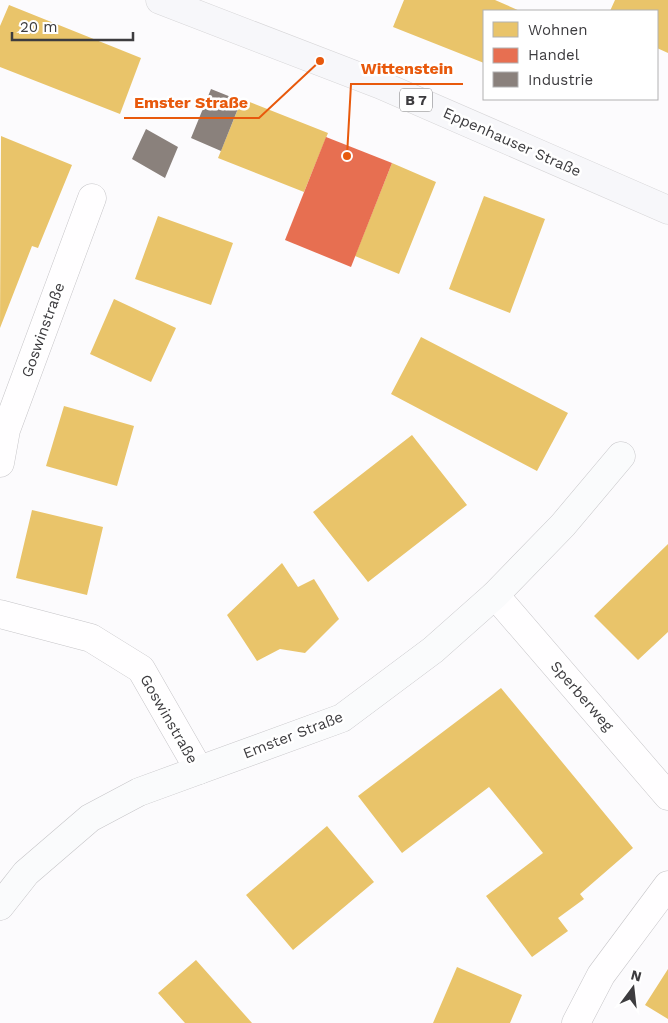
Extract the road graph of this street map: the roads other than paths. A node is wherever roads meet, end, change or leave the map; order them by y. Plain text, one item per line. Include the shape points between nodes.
1 (160, 0) edge
2 (92, 198) dead end
3 (668, 210) edge
4 (622, 456) dead end
5 (0, 464) edge
6 (495, 595) junction
7 (0, 614) edge
8 (199, 770) junction
9 (668, 796) edge
10 (668, 885) edge
11 (0, 906) edge
12 (576, 1023) edge

1 - 3 main road, Eppenhauser Straße / B 7 via 381,85
2 - 5 street, Goswinstraße via 6,430
4 - 6 street, Emster Straße via 563,525
6 - 8 street, Emster Straße via 433,650 342,718
6 - 9 street, Sperberweg
7 - 8 street, Goswinstraße via 91,638 141,669
8 - 11 street, Emster Straße via 139,792 90,818 26,872
10 - 12 street via 601,975

